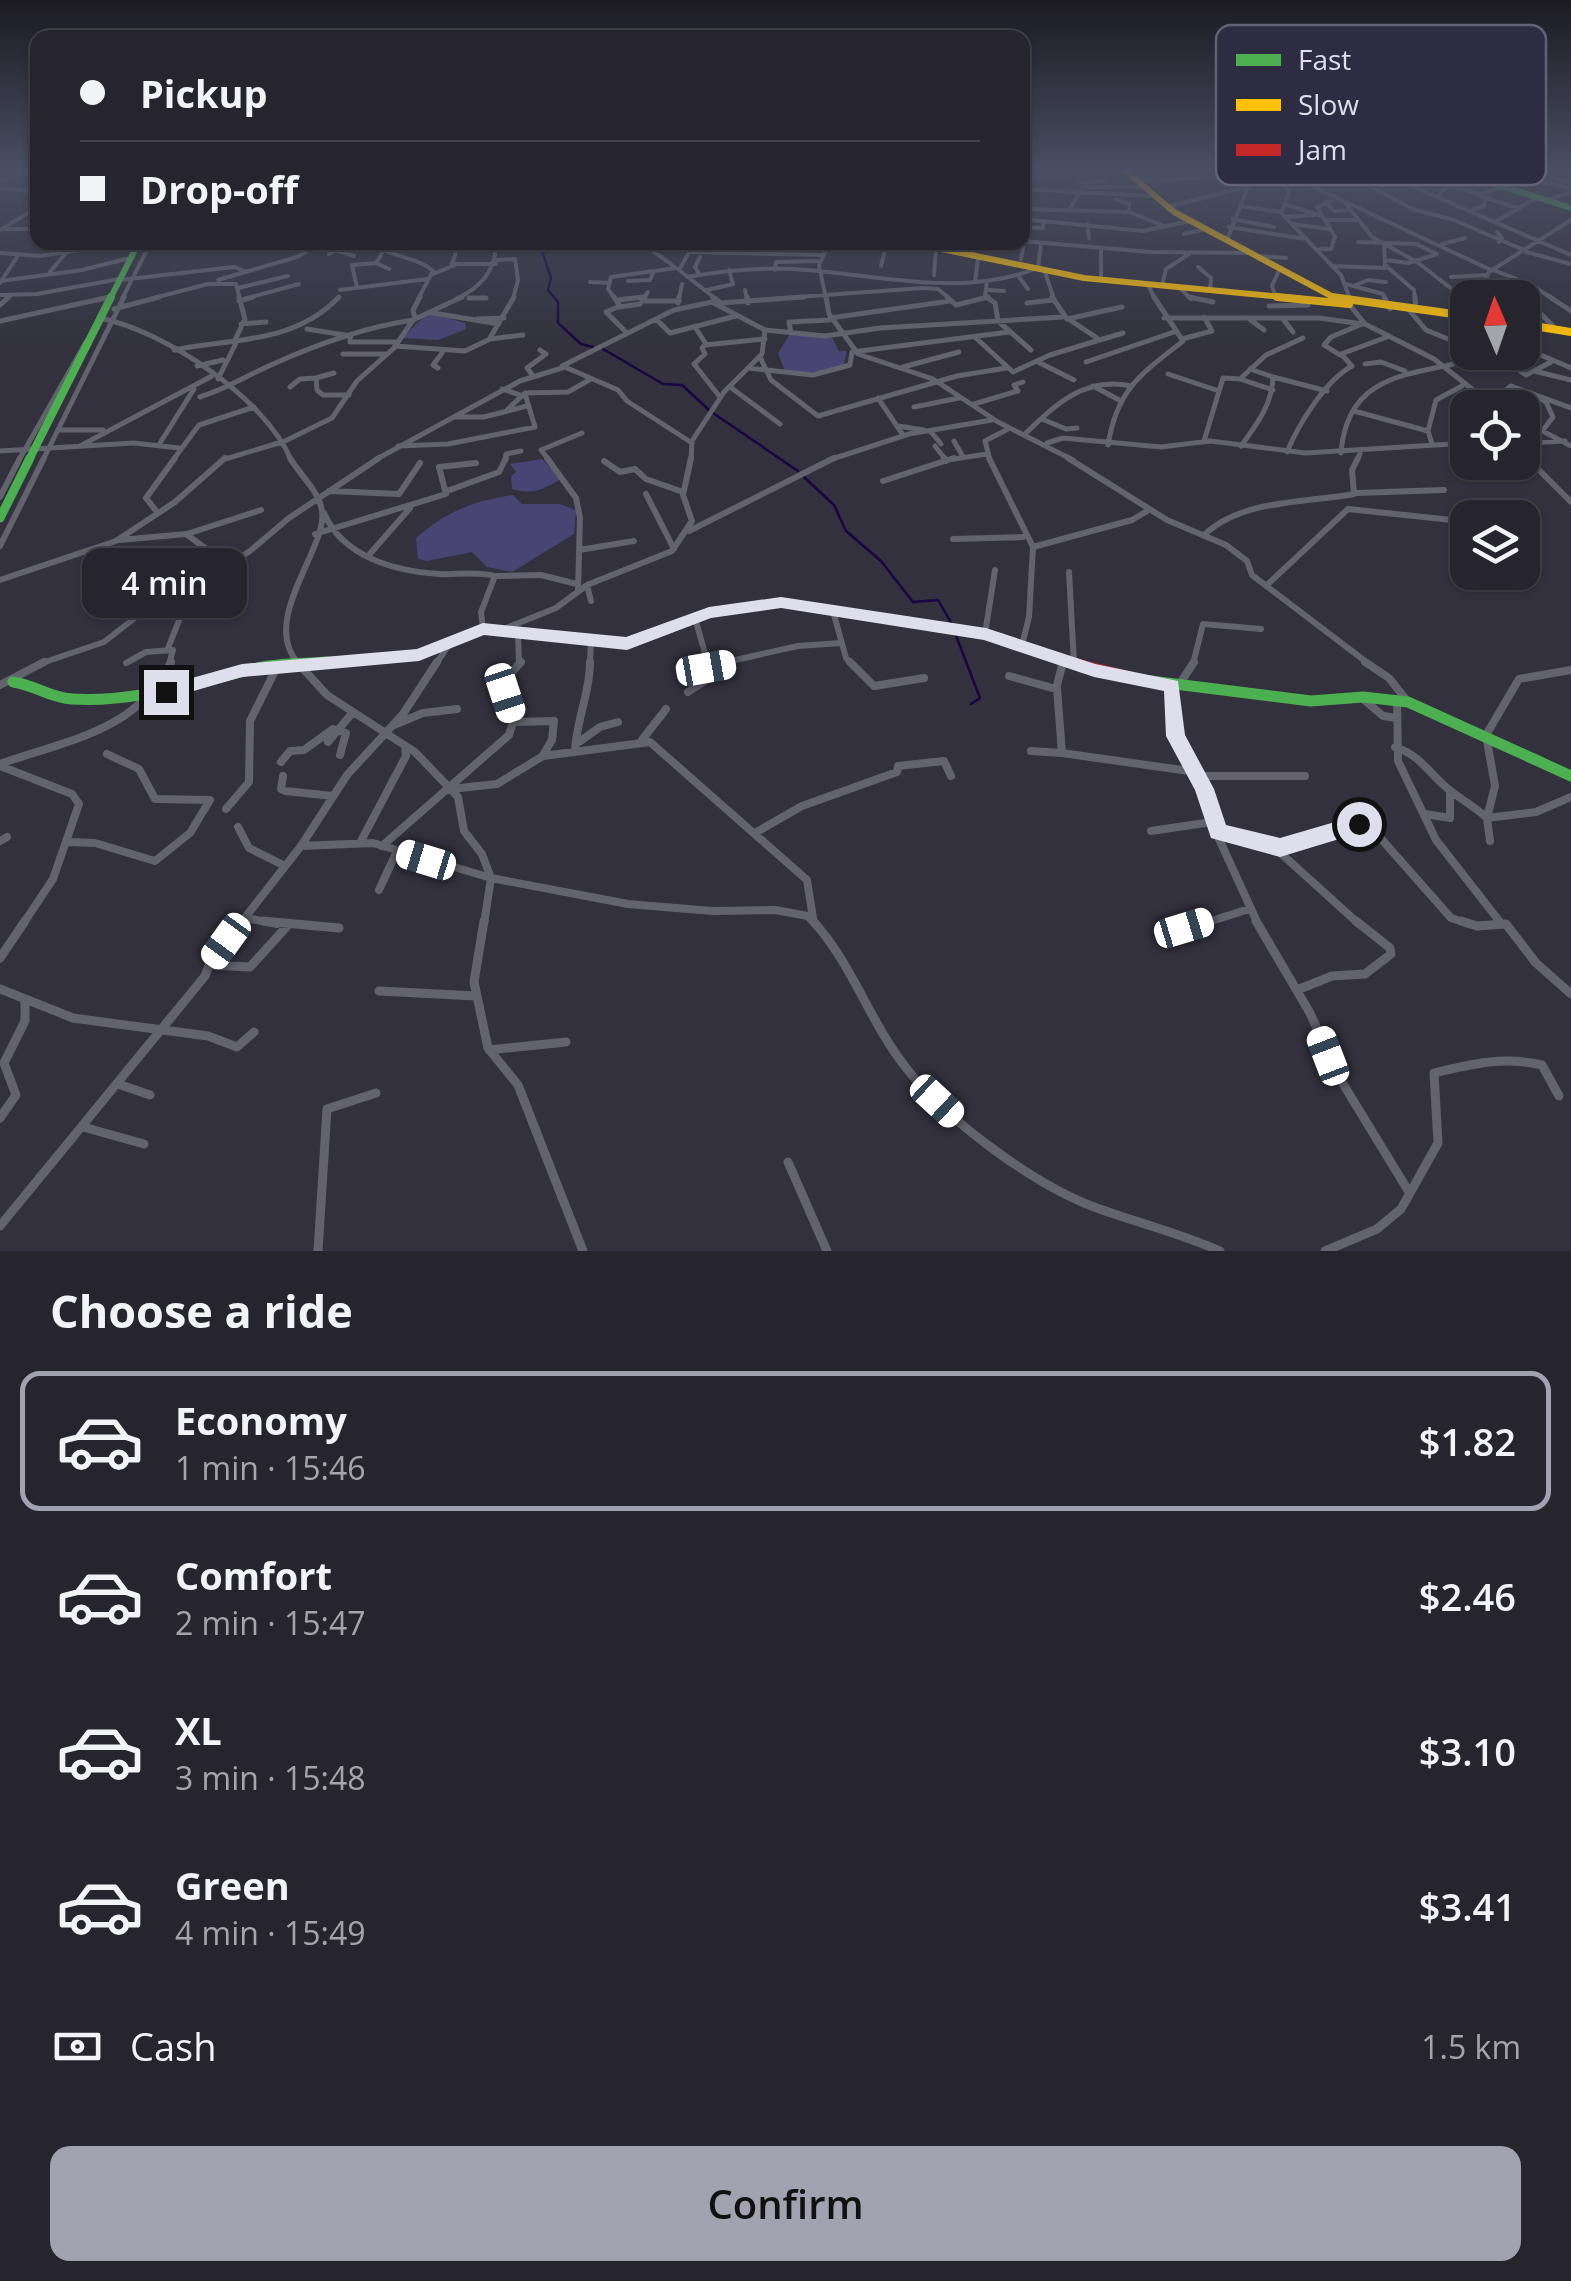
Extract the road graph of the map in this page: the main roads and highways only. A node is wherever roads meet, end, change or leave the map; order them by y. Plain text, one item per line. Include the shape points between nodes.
1 (1205, 229) edge
2 (133, 250) edge
3 (940, 250) edge
4 (1350, 304) junction
5 (1450, 314) edge
6 (1540, 327) edge
7 (1571, 332) edge
8 (1, 514) edge
9 (6, 684) edge
10 (1571, 776) edge

1 - 4 main road via 1228,233 1253,254 1283,263
2 - 8 main road via 114,303 28,451
3 - 4 main road via 1212,297
4 - 5 main road
6 - 7 main road
9 - 10 main road via 38,685 60,698 158,692 278,666 391,660 483,629 637,642 758,602 986,634 1068,662 1175,686 1311,700 1403,701

